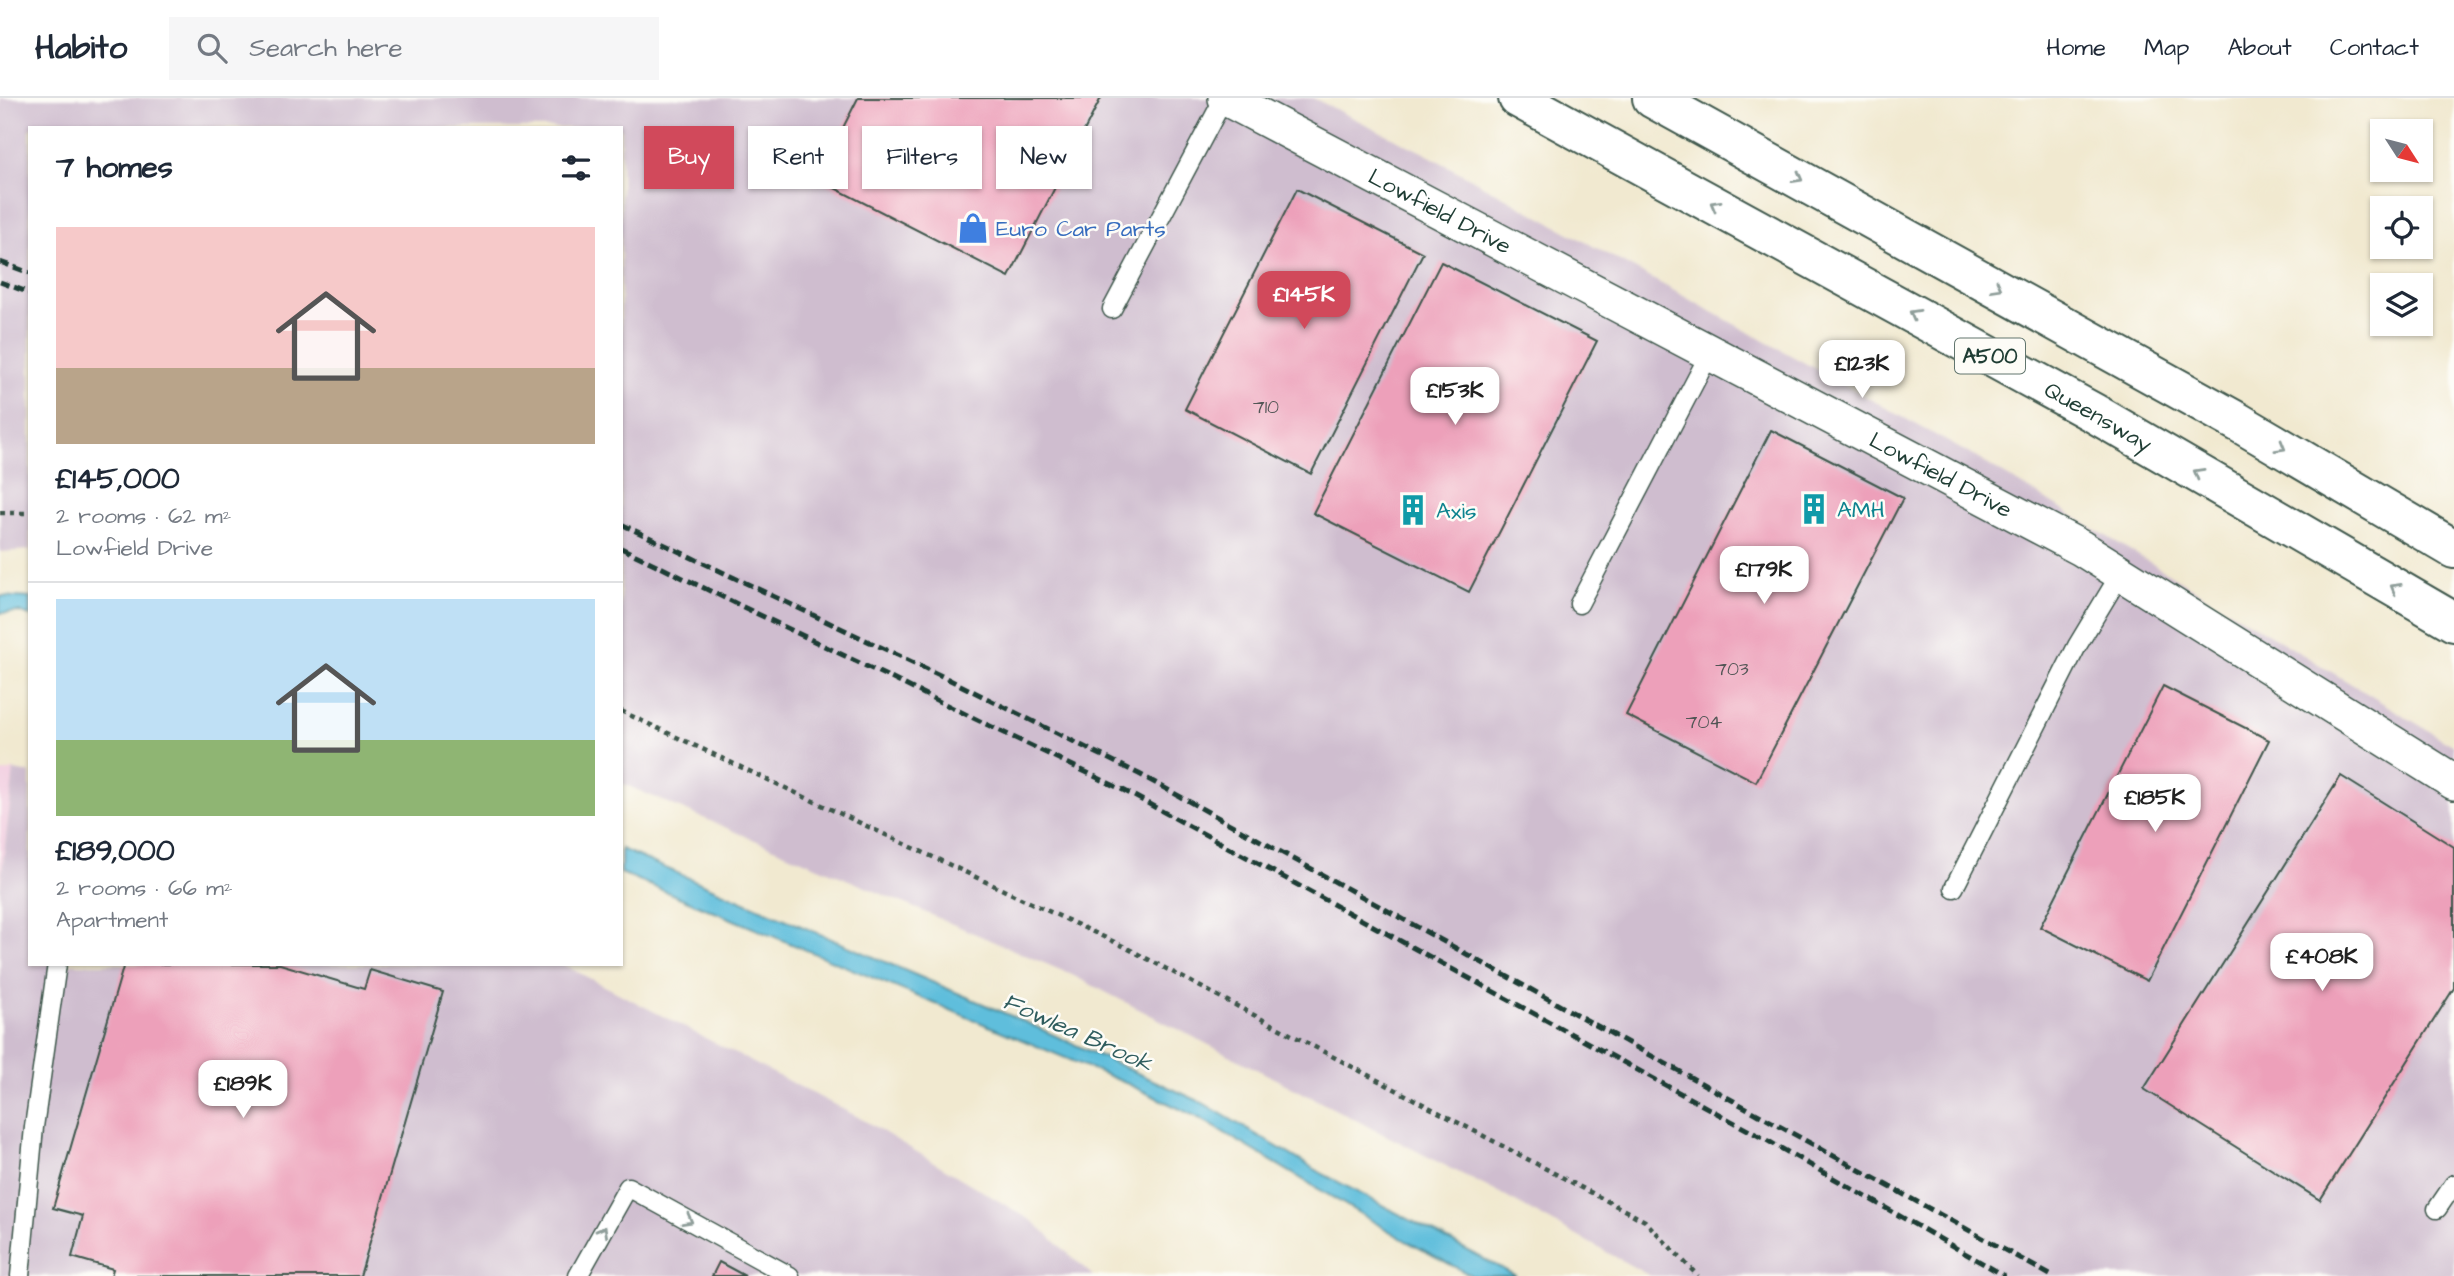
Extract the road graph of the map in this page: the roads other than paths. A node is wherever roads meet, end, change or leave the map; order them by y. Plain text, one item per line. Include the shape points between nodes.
1 (1225, 98) edge
2 (1518, 98) edge
3 (1652, 98) edge
4 (1112, 309) dead end
5 (1711, 351) junction
6 (2454, 549) edge
7 (2121, 573) junction
8 (1579, 604) dead end
9 (2454, 622) edge
10 (2454, 782) edge
11 (1954, 888) dead end
12 (57, 966) edge
13 (2454, 1184) edge
14 (2437, 1209) dead end
15 (20, 1276) edge
16 (578, 1276) edge
17 (790, 1276) edge

1 - 4 lane
1 - 5 street, Lowfield Drive
9 -> 2 highway, Queensway / A500 via 2094,413
3 -> 6 highway, A500 via 2238,422
5 - 7 street, Lowfield Drive
5 - 8 lane
7 - 10 street, Lowfield Drive
7 - 11 lane via 2077,646
12 - 15 lane via 34,1127
13 - 14 lane
16 -> 17 lane via 628,1186

